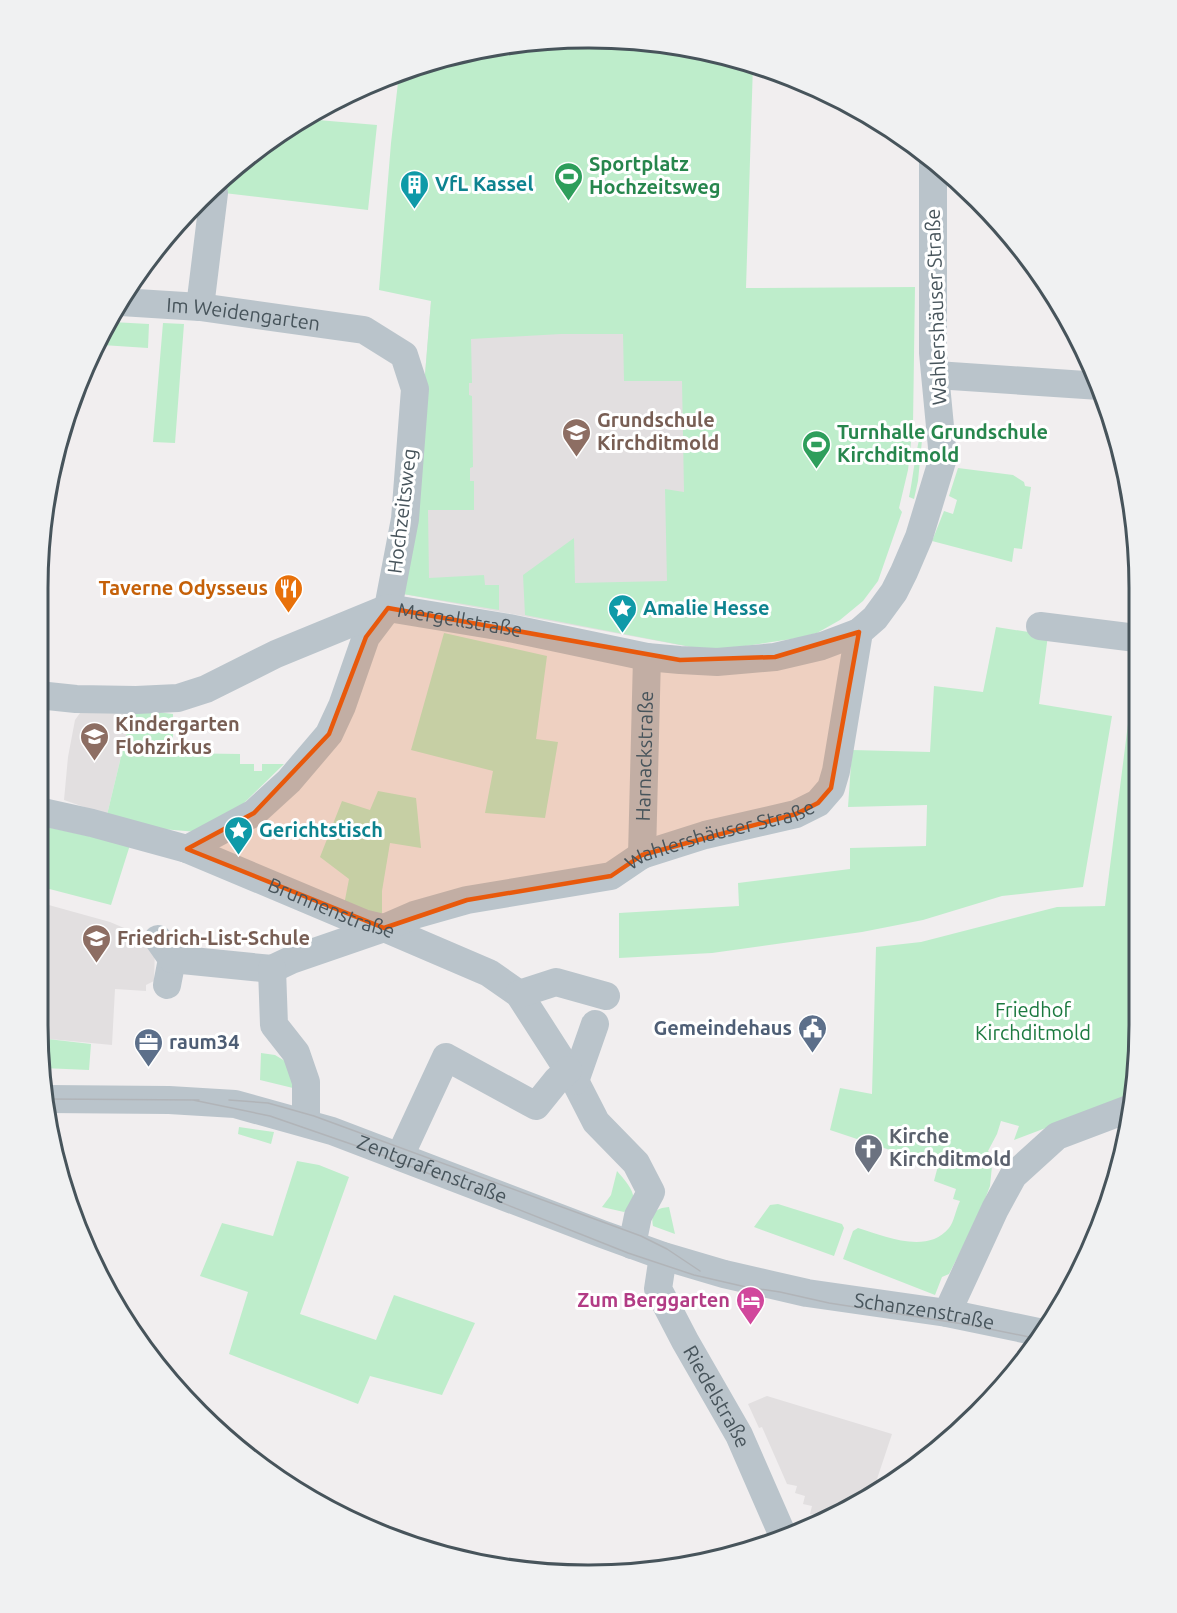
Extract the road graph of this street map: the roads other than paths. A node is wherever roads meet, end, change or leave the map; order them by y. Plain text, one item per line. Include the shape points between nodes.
1 (933, 172) edge
2 (213, 199) edge
3 (130, 302) edge
4 (201, 307) junction
5 (936, 375) junction
6 (412, 376) joint
7 (1089, 385) edge
8 (388, 608) junction
9 (1040, 626) dead end
10 (859, 632) junction
11 (1129, 637) edge
12 (646, 657) junction
13 (48, 696) edge
14 (48, 813) edge
15 (187, 849) junction
16 (642, 855) junction
17 (384, 928) junction
18 (166, 961) dead end
19 (272, 969) junction
20 (519, 994) junction
21 (606, 996) dead end
22 (595, 1024) dead end
23 (572, 1075) junction
24 (54, 1099) edge
25 (1122, 1112) edge
26 (306, 1123) junction
27 (400, 1156) junction
28 (632, 1245) junction
29 (663, 1256) junction
30 (807, 1293) joint
31 (947, 1313) junction
32 (1034, 1331) edge
33 (780, 1529) edge

1 - 5 street, Wahlershäuser Straße
2 - 4 street
3 - 4 street, Im Weidengarten
4 - 6 street, Im Weidengarten via 364,330 404,355
5 - 7 street
5 - 10 street, Wahlershäuser Straße via 943,458 935,490 894,592
6 - 8 street, Hochzeitsweg via 415,390 405,519
8 - 12 street, Mergellstraße
8 - 13 street, Mergellstraße via 178,698
8 - 15 street, Hochzeitsweg via 366,637 329,734 289,782 254,813
9 - 11 street
10 - 12 street, Mergellstraße via 775,657 717,662
10 - 16 street, Wahlershäuser Straße via 836,771 831,788 818,803 796,814 705,835
12 - 16 street, Harnackstraße
14 - 15 street, Brunnenstraße
15 - 17 street, Brunnenstraße via 363,923
16 - 17 street, Wahlershäuser Straße via 612,876 467,900
17 - 19 street, Wahlershäuser Straße
17 - 20 street, Brunnenstraße via 489,973
18 - 19 street
19 - 26 street via 274,1025 296,1053 306,1082
20 - 21 street via 556,982
20 - 23 street, Brunnenstraße
22 - 23 street
23 - 27 street via 557,1080 536,1106 446,1057
23 - 28 street, Brunnenstraße via 596,1122 636,1163 651,1192 638,1216
24 - 26 street, Zentgrafenstraße via 235,1104
25 - 31 street via 1057,1136 1013,1176
26 - 27 street, Zentgrafenstraße
27 - 28 street, Zentgrafenstraße
28 - 29 street, Zentgrafenstraße
29 - 30 street, Zentgrafenstraße
29 - 33 street, Riedelstraße via 658,1289 739,1435
30 - 31 street, Schanzenstraße
31 - 32 street, Schanzenstraße

